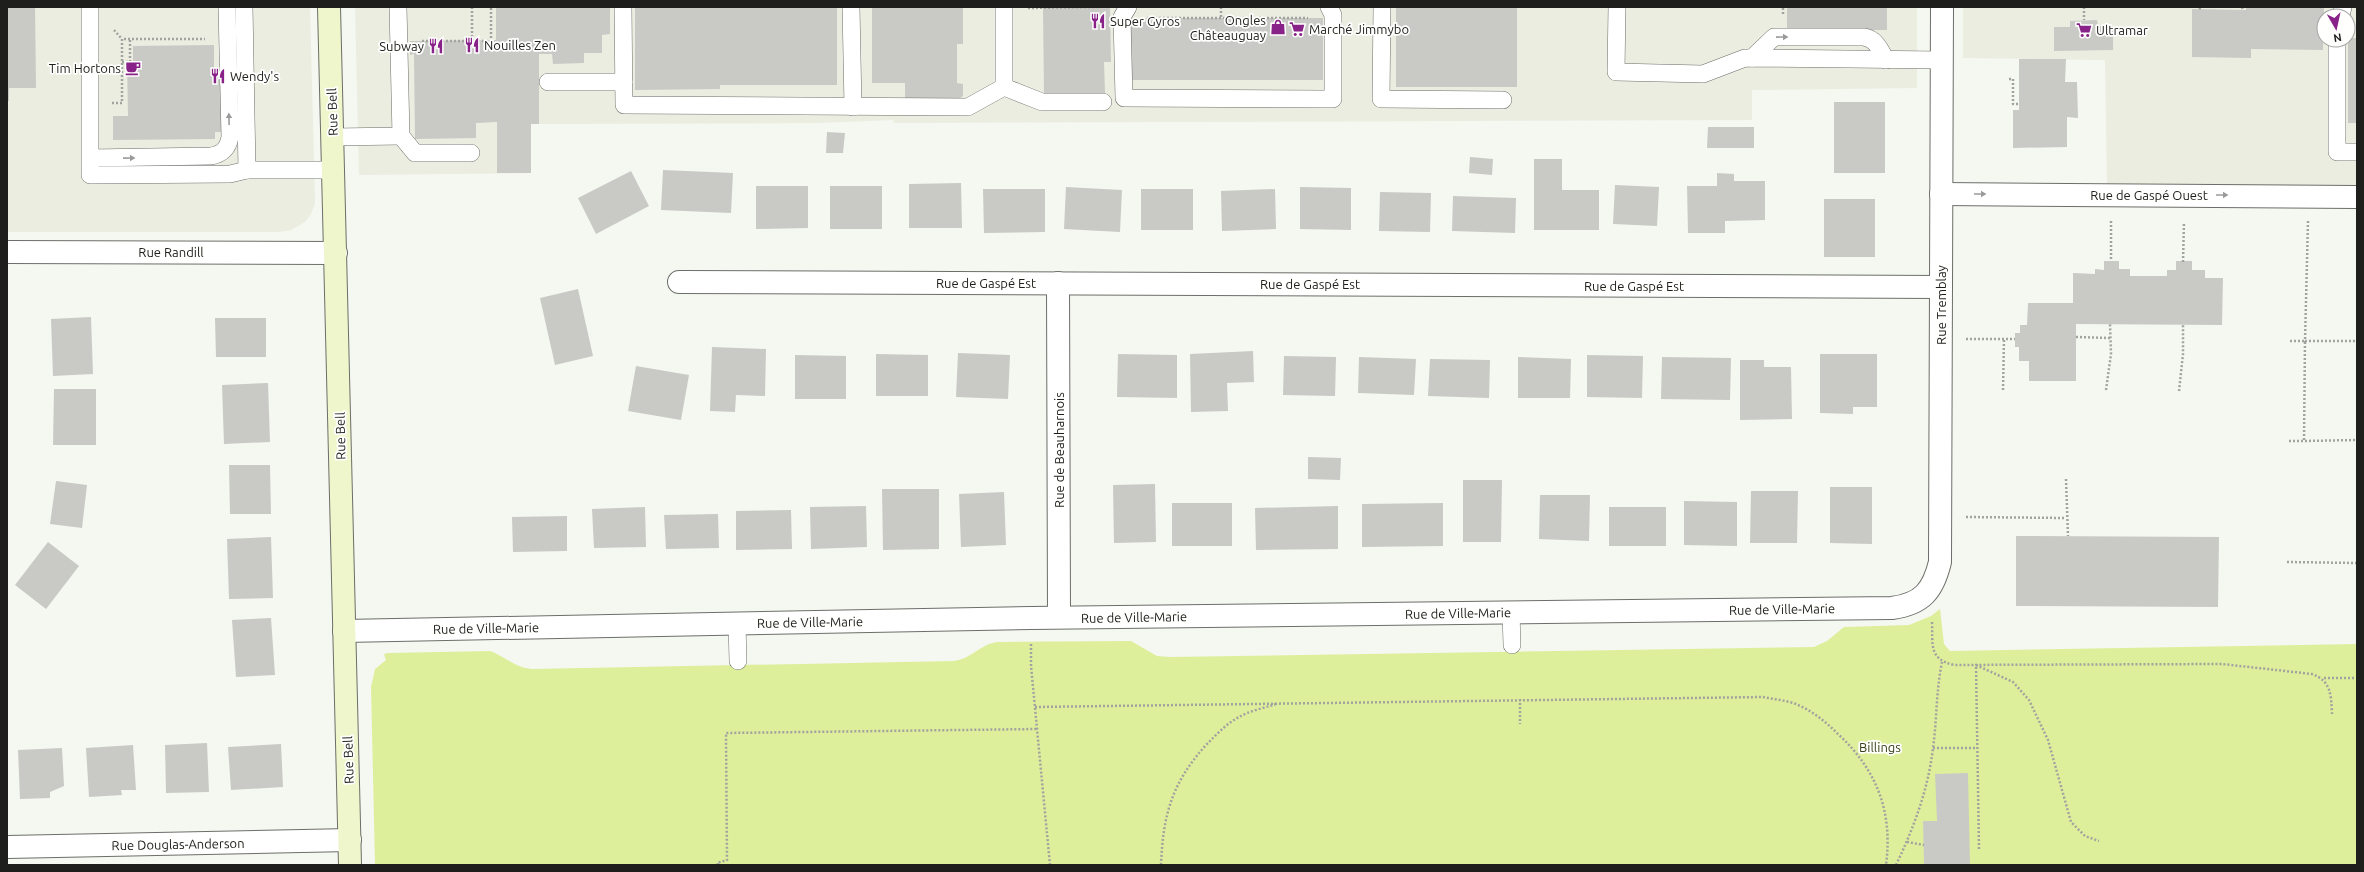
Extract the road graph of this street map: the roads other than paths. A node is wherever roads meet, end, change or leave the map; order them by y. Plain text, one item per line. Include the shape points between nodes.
1 (90, 7) edge
2 (227, 7) edge
3 (244, 7) edge
4 (330, 7) edge
5 (398, 7) edge
6 (623, 7) edge
7 (851, 7) edge
8 (1004, 7) edge
9 (1128, 7) edge
10 (1329, 7) edge
11 (1382, 7) edge
12 (1617, 7) edge
13 (1942, 7) edge
14 (2337, 48) edge
15 (1942, 60) junction
16 (548, 82) dead end
17 (624, 82) junction
18 (1004, 87) junction
19 (1503, 100) dead end
20 (1103, 102) dead end
21 (853, 107) junction
22 (333, 136) junction
23 (400, 136) junction
24 (2357, 152) edge
25 (471, 153) dead end
26 (90, 158) junction
27 (247, 170) junction
28 (334, 170) junction
29 (1941, 194) junction
30 (2357, 197) edge
31 (7, 252) edge
32 (336, 253) junction
33 (679, 282) dead end
34 (1058, 284) junction
35 (1941, 287) junction
36 (1926, 607) joint
37 (1511, 612) junction
38 (1059, 617) junction
39 (737, 624) junction
40 (344, 631) junction
41 (1512, 645) dead end
42 (738, 661) dead end
43 (350, 840) junction
44 (7, 847) edge
45 (350, 865) edge

1 - 26 lane
26 -> 2 lane via 211,156 218,155 227,148 230,136
3 - 27 lane
4 - 22 street, Rue Bell
5 - 23 lane
6 - 17 lane
7 - 21 lane
8 - 18 lane
9 - 10 lane via 1122,17 1124,98 1332,99 1332,15
11 - 19 lane via 1382,100
12 - 15 lane via 1616,72 1702,74 1745,58
13 - 15 street, Rue Tremblay
14 - 24 lane via 2338,152
15 - 29 street, Rue Tremblay
16 - 17 lane
17 - 21 lane via 624,105
18 - 20 lane via 1042,102
18 - 21 lane via 968,107
22 - 23 lane
22 - 28 street, Rue Bell
23 - 25 lane via 415,153
26 - 27 lane via 90,174 230,174
27 - 28 lane
28 - 32 street, Rue Bell
29 -> 30 street, Rue de Gaspé Ouest
29 - 35 street, Rue Tremblay
31 - 32 street, Rue Randill
32 - 40 street, Rue Bell
33 - 34 street, Rue de Gaspé Est
34 - 35 street, Rue de Gaspé Est
34 - 38 street, Rue de Beauharnois
35 - 36 street, Rue Tremblay via 1940,562
36 - 37 street, Rue de Ville-Marie
37 - 38 street, Rue de Ville-Marie
37 - 41 lane
38 - 39 street, Rue de Ville-Marie
39 - 40 street, Rue de Ville-Marie
39 - 42 lane
40 - 43 street, Rue Bell
43 - 44 street, Rue Douglas-Anderson
43 - 45 street, Rue Bell

